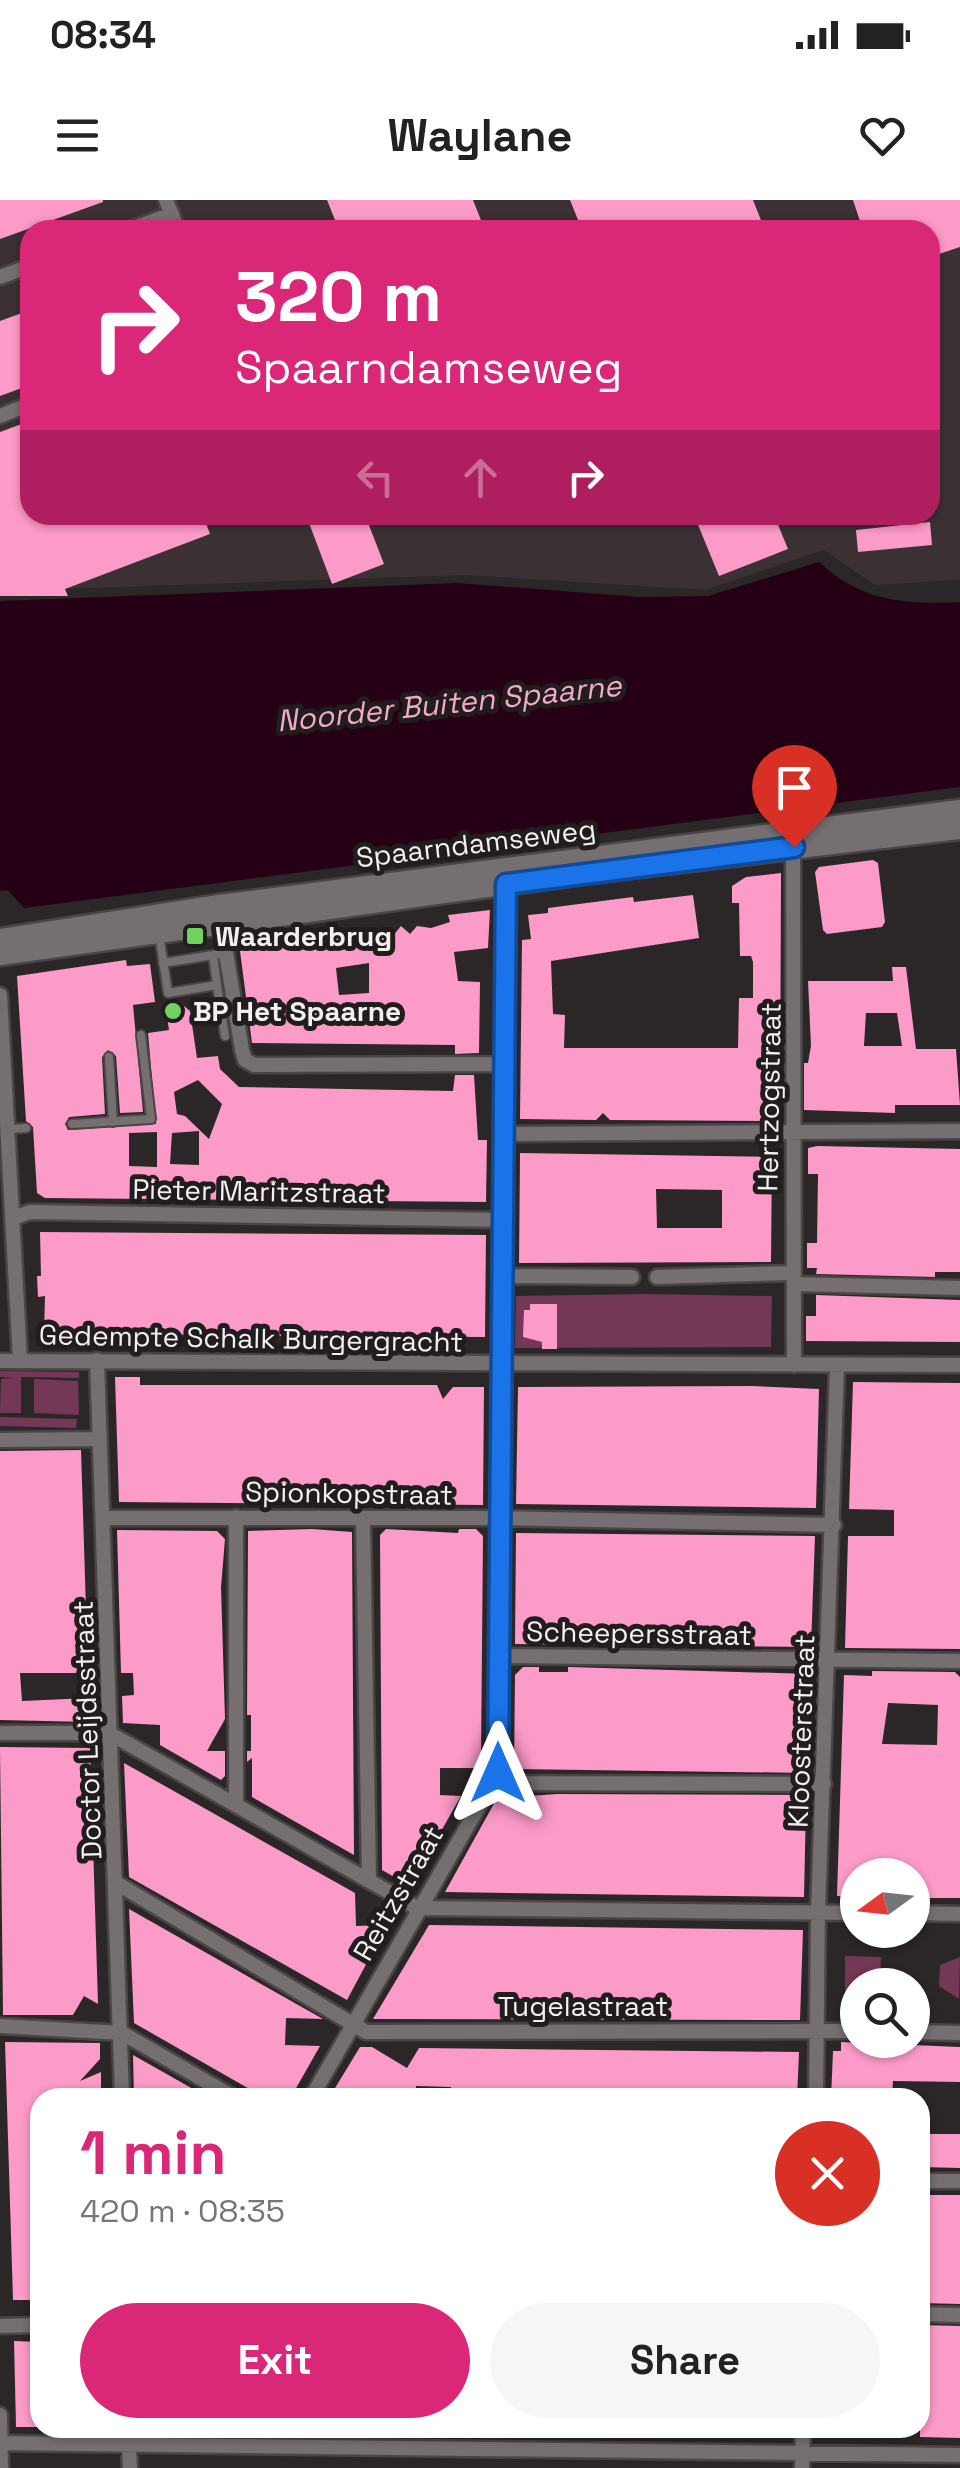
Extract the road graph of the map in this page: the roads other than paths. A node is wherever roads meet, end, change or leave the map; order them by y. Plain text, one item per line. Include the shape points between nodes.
1 (169, 207) edge
2 (146, 220) edge
3 (960, 810) edge
4 (960, 828) edge
5 (793, 838) junction
6 (505, 876) junction
7 (220, 914) junction
8 (157, 923) junction
9 (0, 938) edge
10 (220, 954) junction
11 (0, 956) edge
12 (163, 963) junction
13 (218, 985) junction
14 (0, 995) edge
15 (141, 1035) dead end
16 (225, 1036) dead end
17 (110, 1057) dead end
18 (507, 1064) junction
19 (114, 1122) junction
20 (72, 1124) dead end
21 (26, 1128) dead end
22 (9, 1129) junction
23 (960, 1131) edge
24 (794, 1133) junction
25 (505, 1134) junction
26 (16, 1218) junction
27 (503, 1220) junction
28 (504, 1276) junction
29 (632, 1277) dead end
30 (657, 1277) dead end
31 (792, 1279) junction
32 (960, 1288) edge
33 (20, 1360) junction
34 (97, 1360) junction
35 (0, 1361) edge
36 (794, 1365) junction
37 (960, 1365) edge
38 (500, 1366) junction
39 (837, 1366) junction
40 (99, 1439) junction
41 (0, 1440) edge
42 (236, 1516) junction
43 (104, 1518) junction
44 (498, 1518) junction
45 (364, 1521) junction
46 (834, 1525) junction
47 (498, 1656) junction
48 (829, 1659) junction
49 (960, 1661) edge
50 (0, 1734) edge
51 (109, 1734) junction
52 (498, 1773) junction
53 (824, 1784) junction
54 (236, 1804) junction
55 (369, 1880) junction
56 (118, 1884) junction
57 (418, 1908) junction
58 (818, 1912) junction
59 (840, 1912) edge
60 (930, 1913) edge
61 (960, 1914) edge
62 (351, 2024) junction
63 (0, 2026) edge
64 (817, 2030) junction
65 (840, 2031) edge
66 (930, 2032) edge
67 (122, 2033) junction
68 (960, 2033) edge
69 (122, 2088) edge
70 (218, 2088) edge
71 (316, 2088) edge
72 (816, 2088) edge
73 (930, 2181) edge
74 (960, 2181) edge
75 (930, 2314) edge
76 (960, 2315) edge
77 (30, 2325) edge
78 (0, 2326) edge
79 (0, 2415) edge
80 (129, 2438) edge
81 (0, 2444) edge
82 (129, 2446) junction
83 (960, 2455) edge
84 (802, 2461) edge
85 (1, 2468) edge
86 (130, 2468) edge

1 - 2 street
3 - 5 main road, Spaarndamseweg
4 - 5 main road, Spaarndamseweg
5 - 6 main road, Spaarndamseweg
5 - 24 street, Hertzogstraat
6 - 7 main road, Spaarndamseweg
6 - 18 street
7 - 8 main road, Spaarndamseweg
7 - 10 street
8 - 9 main road, Spaarndamseweg
8 - 11 main road, Spaarndamseweg
8 - 12 lane
10 - 12 lane
10 - 13 lane
10 - 18 street via 242,1050 254,1065
12 - 13 lane via 168,993
13 - 16 lane
14 - 22 street
15 - 19 lane via 151,1119
17 - 19 lane
18 - 25 street
19 - 20 lane
21 - 22 lane
22 - 26 street
23 - 24 street
24 - 25 street
24 - 31 street, Hertzogstraat
25 - 27 street
26 - 27 street, Pieter Maritzstraat via 30,1212
26 - 33 street
27 - 28 street
28 - 29 street
28 - 38 street
30 - 31 street
31 - 32 street
31 - 36 street, Hertzogstraat
33 - 34 street, Gedempte Schalk Burgergracht
33 - 35 street, Gedempte Schalk Burgergracht
34 - 38 street, Gedempte Schalk Burgergracht
34 - 40 street, Doctor Leijdsstraat
36 - 38 street, Gedempte Schalk Burgergracht
36 - 39 street, Gedempte Schalk Burgergracht
37 - 39 street, Gedempte Schalk Burgergracht
38 - 44 street
39 - 46 street, Kloosterstraat
40 - 41 street
40 - 43 street, Doctor Leijdsstraat
42 - 43 street, Spionkopstraat
42 - 45 street, Spionkopstraat
42 - 54 street
43 - 51 street, Doctor Leijdsstraat
44 - 45 street, Spionkopstraat
44 - 46 street, Spionkopstraat
44 - 47 street
45 - 55 street
46 - 48 street, Kloosterstraat
47 - 48 street, Scheepersstraat
47 - 52 street
48 - 49 street, Scheepersstraat
48 - 53 street, Kloosterstraat
50 - 51 street
51 - 54 street
51 - 56 street, Doctor Leijdsstraat
52 - 53 street via 513,1783
52 - 57 street, Reitzstraat
53 - 58 street, Kloosterstraat
54 - 55 street
55 - 57 street
56 - 62 street
56 - 67 street, Doctor Leijdsstraat
57 - 58 street
57 - 62 street, Reitzstraat
58 - 59 street
58 - 64 street, Kloosterstraat
60 - 61 street
62 - 64 street, Tugelastraat via 366,2032
62 - 71 street, Reitzstraat
63 - 67 street
64 - 65 street, Tugelastraat
64 - 72 street, Kloosterstraat
66 - 68 street
67 - 69 street, Doctor Leijdsstraat
67 - 70 street
73 - 74 street
75 - 76 street
77 - 78 street
79 - 81 street
80 - 82 street
81 - 82 street
81 - 85 street
82 - 84 street
82 - 86 street
83 - 84 street

